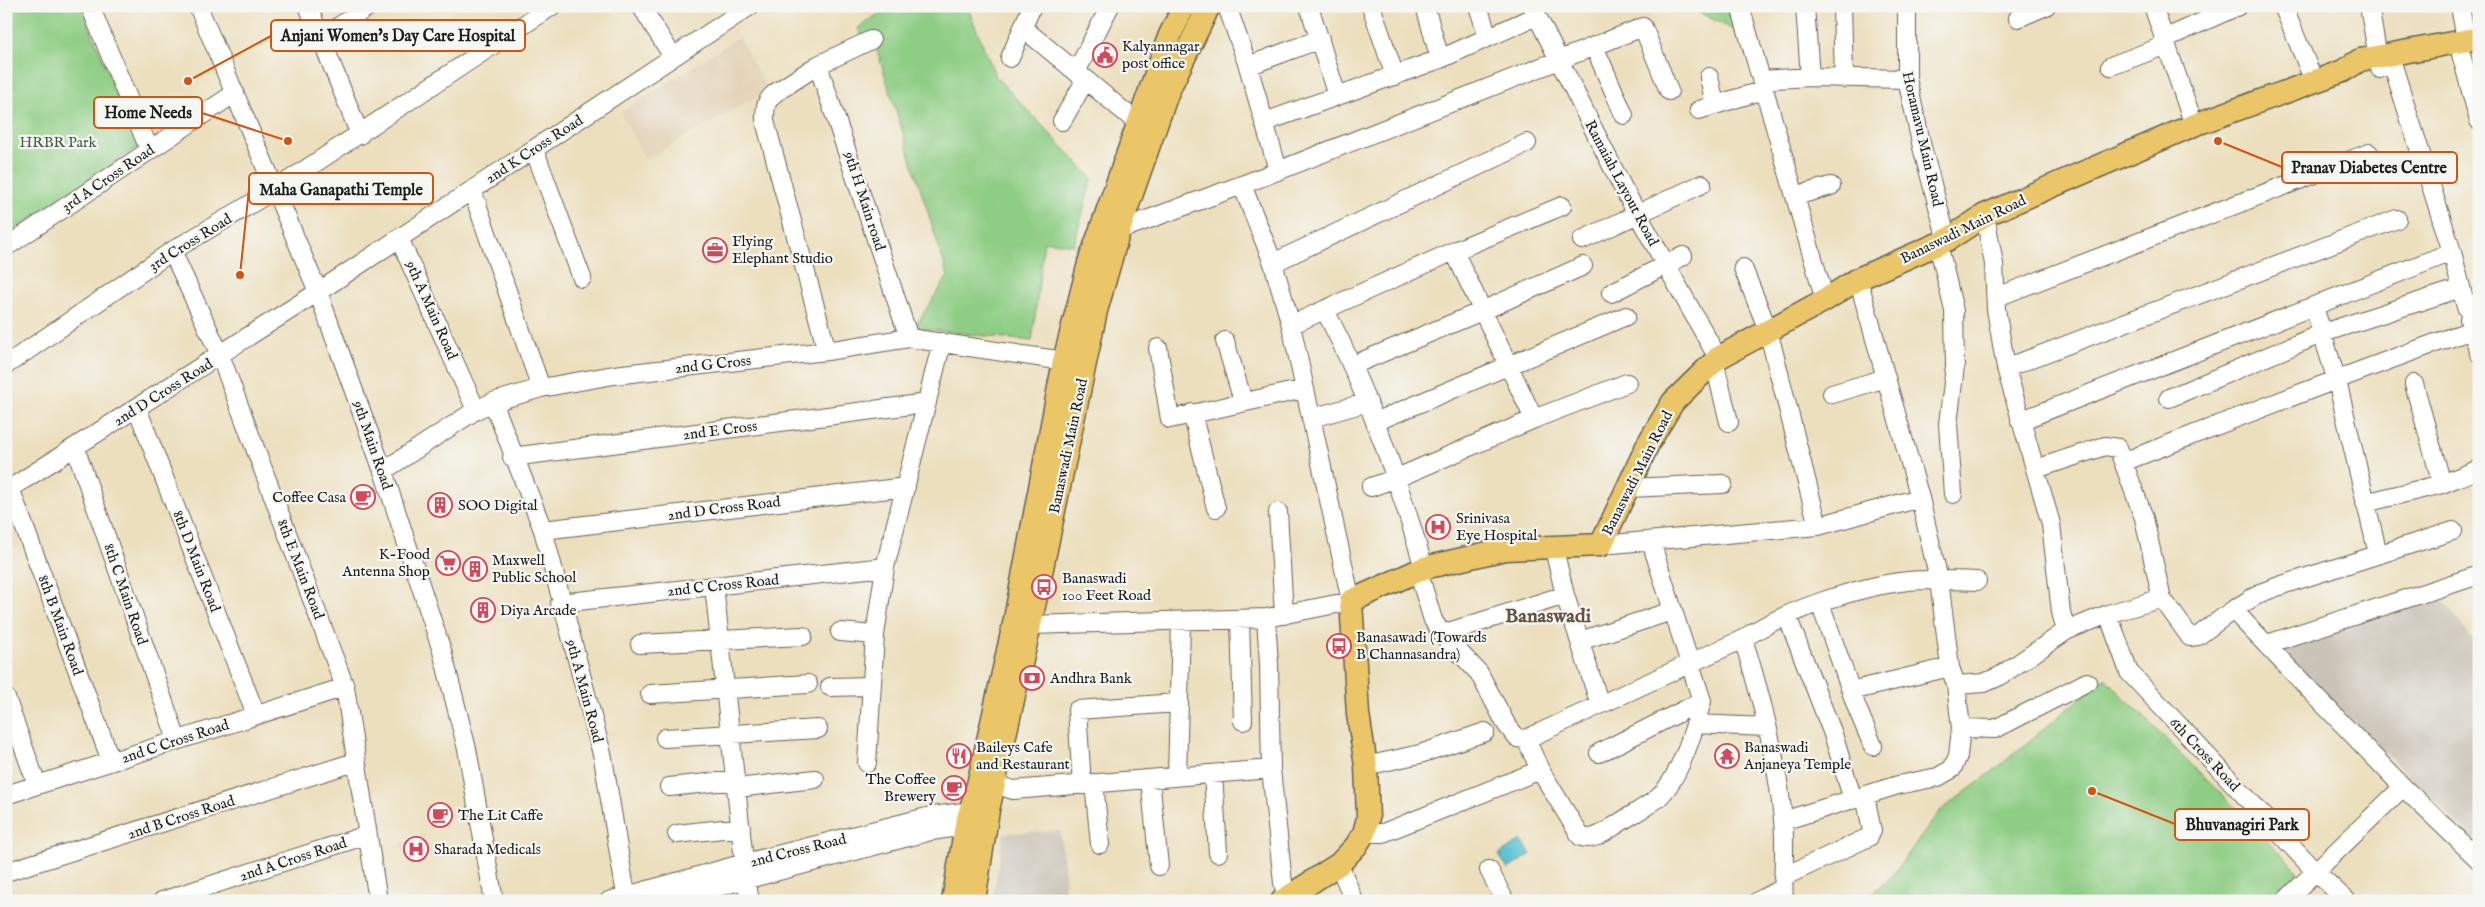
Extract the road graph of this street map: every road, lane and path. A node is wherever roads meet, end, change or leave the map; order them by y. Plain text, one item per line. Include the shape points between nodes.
1 (90, 6) edge
2 (198, 6) edge
3 (308, 6) edge
4 (369, 6) edge
5 (552, 6) edge
6 (641, 6) edge
7 (750, 6) edge
8 (1032, 6) edge
9 (1110, 6) edge
10 (1184, 6) edge
11 (1209, 6) edge
12 (1228, 6) edge
13 (1309, 6) edge
14 (1370, 6) edge
15 (1425, 6) edge
16 (1478, 6) edge
17 (1740, 6) edge
18 (1805, 6) edge
19 (1842, 6) edge
20 (1907, 6) edge
21 (2046, 6) edge
22 (2153, 6) edge
23 (2238, 6) edge
24 (2283, 6) edge
25 (2369, 6) edge
26 (2460, 6) edge
27 (1534, 11) edge
28 (2018, 18) dead end
29 (1023, 28) junction
30 (1488, 37) junction
31 (322, 38) junction
32 (1320, 39) junction
33 (871, 40) dead end
34 (2165, 42) junction
35 (1594, 46) junction
36 (2471, 46) edge
37 (673, 57) junction
38 (1010, 58) dead end
39 (1440, 59) junction
40 (1559, 60) junction
41 (2384, 64) junction
42 (818, 65) junction
43 (1248, 66) junction
44 (2111, 66) dead end
45 (1081, 75) junction
46 (1394, 76) junction
47 (1708, 77) dead end
48 (1810, 78) junction
49 (1844, 79) junction
50 (1907, 79) junction
51 (2314, 82) junction
52 (1762, 85) junction
53 (1669, 91) dead end
54 (235, 93) junction
55 (1337, 96) junction
56 (1624, 116) dead end
57 (1062, 121) dead end
58 (2479, 121) edge
59 (1265, 122) junction
60 (1138, 123) junction
61 (2194, 125) junction
62 (360, 135) junction
63 (1526, 143) dead end
64 (150, 149) junction
65 (534, 149) junction
66 (2369, 153) dead end
67 (1278, 170) junction
68 (1702, 184) dead end
69 (1242, 185) junction
70 (1831, 186) dead end
71 (276, 189) junction
72 (472, 190) junction
73 (1795, 196) junction
74 (1562, 206) dead end
75 (1637, 213) junction
76 (1985, 215) junction
77 (2397, 218) dead end
78 (1111, 227) junction
79 (400, 238) junction
80 (1582, 240) dead end
81 (1942, 242) junction
82 (6, 247) edge
83 (172, 251) junction
84 (1454, 251) junction
85 (2452, 252) junction
86 (1683, 256) dead end
87 (1273, 263) junction
88 (1665, 265) junction
89 (1583, 266) dead end
90 (1743, 268) dead end
91 (582, 278) dead end
92 (1858, 279) junction
93 (2461, 288) junction
94 (318, 292) junction
95 (1611, 293) dead end
96 (1997, 297) junction
97 (1825, 300) junction
98 (2472, 304) edge
99 (2314, 307) junction
100 (1325, 310) junction
101 (1482, 311) junction
102 (1626, 316) dead end
103 (1290, 325) junction
104 (1768, 330) junction
105 (2472, 330) junction
106 (2323, 332) junction
107 (910, 338) junction
108 (1225, 341) dead end
109 (942, 342) junction
110 (1158, 348) dead end
111 (827, 351) junction
112 (2479, 353) edge
113 (220, 355) junction
114 (1716, 360) junction
115 (1064, 361) junction
116 (6, 365) edge
117 (1353, 365) junction
118 (1509, 366) junction
119 (2006, 368) junction
120 (1886, 378) junction
121 (2337, 381) junction
122 (1627, 383) dead end
123 (2414, 384) dead end
124 (541, 388) junction
125 (1304, 389) junction
126 (1832, 394) dead end
127 (2169, 398) dead end
128 (1243, 401) junction
129 (493, 402) junction
130 (1368, 402) junction
131 (927, 403) junction
132 (137, 408) junction
133 (476, 410) junction
134 (1192, 413) junction
135 (1312, 418) junction
136 (1534, 419) junction
137 (2020, 420) junction
138 (1375, 422) junction
139 (1729, 422) dead end
140 (75, 447) junction
141 (512, 457) junction
142 (2123, 462) junction
143 (2036, 469) junction
144 (2479, 469) edge
145 (383, 471) junction
146 (1397, 478) junction
147 (1723, 484) dead end
148 (2442, 484) junction
149 (906, 487) junction
150 (1371, 487) dead end
151 (1627, 488) junction
152 (8, 490) edge
153 (1953, 494) dead end
154 (1920, 498) junction
155 (2365, 503) junction
156 (1216, 508) dead end
157 (1278, 512) dead end
158 (1818, 526) junction
159 (543, 530) junction
160 (2453, 531) dead end
161 (1650, 542) junction
162 (1601, 546) junction
163 (1554, 549) junction
164 (2378, 554) junction
165 (885, 567) junction
166 (1421, 569) junction
167 (2479, 575) edge
168 (1939, 580) junction
169 (1977, 581) dead end
170 (714, 586) junction
171 (1565, 595) junction
172 (2162, 600) junction
173 (1351, 601) junction
174 (560, 603) junction
175 (1820, 604) junction
176 (2233, 610) junction
177 (1672, 611) junction
178 (2108, 614) junction
179 (1284, 615) junction
180 (1787, 616) junction
181 (1266, 618) junction
182 (1240, 620) junction
183 (1181, 622) junction
184 (1030, 625) junction
185 (2066, 631) junction
186 (840, 632) dead end
187 (1442, 634) junction
188 (875, 635) junction
189 (803, 636) dead end
190 (1743, 639) junction
191 (720, 640) junction
192 (1580, 641) junction
193 (640, 644) dead end
194 (2267, 644) junction
195 (1688, 664) junction
196 (1950, 667) junction
197 (2087, 682) dead end
198 (808, 684) dead end
199 (1956, 684) junction
200 (872, 686) junction
201 (345, 687) junction
202 (830, 687) dead end
203 (726, 689) junction
204 (1851, 691) junction
205 (650, 694) dead end
206 (6, 698) edge
207 (1702, 701) junction
208 (1177, 703) junction
209 (1600, 705) junction
210 (256, 715) junction
211 (1243, 720) dead end
212 (1695, 724) junction
213 (1767, 726) junction
214 (1960, 728) junction
215 (818, 729) dead end
216 (1485, 732) dead end
217 (731, 734) junction
218 (664, 738) dead end
219 (1526, 739) junction
220 (177, 740) junction
221 (1873, 746) dead end
222 (1599, 753) dead end
223 (112, 761) junction
224 (355, 762) junction
225 (867, 763) dead end
226 (1366, 766) junction
227 (1272, 769) junction
228 (1540, 770) junction
229 (1213, 774) junction
230 (1177, 777) junction
231 (815, 779) dead end
232 (1150, 779) junction
233 (736, 784) junction
234 (1088, 784) junction
235 (38, 785) junction
236 (986, 785) junction
237 (2403, 786) junction
238 (669, 787) dead end
239 (6, 795) edge
240 (1859, 797) junction
241 (978, 817) junction
242 (1783, 821) junction
243 (741, 827) junction
244 (1364, 833) junction
245 (677, 834) dead end
246 (367, 835) junction
247 (1100, 844) dead end
248 (1218, 852) dead end
249 (2479, 860) edge
250 (1340, 864) junction
251 (1159, 866) dead end
252 (1489, 870) dead end
253 (745, 871) junction
254 (6, 872) edge
255 (2316, 872) junction
256 (1783, 889) edge
257 (627, 898) edge
258 (1284, 899) edge
259 (162, 901) edge
260 (378, 901) edge
261 (494, 901) edge
262 (609, 901) edge
263 (664, 901) edge
264 (750, 901) edge
265 (953, 901) edge
266 (974, 901) edge
267 (1354, 901) edge
268 (1505, 901) edge
269 (1758, 901) edge
270 (2285, 901) edge
271 (2347, 901) edge

1 - 64 street
2 - 54 street, 9th Main Road
3 - 31 street
4 - 31 street
5 - 62 street, 3rd Cross Road
6 - 37 street
7 - 37 street, 2nd K Cross Road
8 - 29 street
9 - 45 street
10 - 60 main road, Banaswadi Main Road
11 - 78 main road, Banaswadi Main Road via 1168,90
12 - 43 street
13 - 32 street
14 - 46 street
15 - 39 street
16 - 30 street
17 - 52 street
18 - 48 street
19 - 49 street
20 - 50 street, Horamavu Main Road
21 - 28 street
22 - 34 street
23 - 34 street
24 - 51 street
25 - 41 street
26 - 36 street
27 - 30 street
27 - 40 street, Ramaiah Layout Road
29 - 38 street
29 - 45 street
30 - 39 street
31 - 62 street
32 - 43 street
32 - 55 street
33 - 42 street
34 - 44 street
34 - 61 street
35 - 40 street
35 - 53 street via 1643,27
35 - 56 street
36 - 41 main road, Banaswadi Main Road
36 - 58 street
37 - 65 street, 2nd K Cross Road
39 - 46 street
40 - 67 street
40 - 75 street, Ramaiah Layout Road
41 - 51 main road, Banaswadi Main Road via 2362,72 2342,70
41 - 85 street
42 - 107 street, 9th H Main road
42 - 111 street via 769,98 765,121
43 - 59 street
45 - 57 street
45 - 60 street
46 - 55 street
47 - 52 street via 1707,107
48 - 49 street
48 - 52 street
49 - 50 street
50 - 81 street, Horamavu Main Road
51 - 61 main road, Banaswadi Main Road
52 - 73 street
54 - 64 street, 3rd A Cross Road
54 - 71 street, 9th Main Road
55 - 59 street
59 - 67 street
60 - 78 main road, Banaswadi Main Road
61 - 76 main road, Banaswadi Main Road
62 - 71 street, 3rd Cross Road
63 - 87 street
64 - 82 street, 3rd A Cross Road
65 - 72 street, 2nd K Cross Road
65 - 91 street
66 - 96 street
67 - 69 street
68 - 75 street
69 - 78 street
69 - 87 street
70 - 73 street
71 - 83 street, 3rd Cross Road
71 - 94 street, 9th Main Road
72 - 79 street, 2nd K Cross Road
72 - 124 street
73 - 97 street
74 - 84 street
75 - 80 street
75 - 88 street, Ramaiah Layout Road
76 - 81 main road, Banaswadi Main Road
76 - 96 street
77 - 119 street
78 - 115 main road, Banaswadi Main Road via 1089,262
78 - 184 main road, Banaswadi Main Road
79 - 94 street, 2nd K Cross Road
79 - 133 street, 9th A Main Road
81 - 92 main road, Banaswadi Main Road
81 - 153 street, Horamavu Main Road via 1954,311 1955,366 1948,424
83 - 113 street, 8th E Main Road
83 - 116 street, 3rd Cross Road
84 - 100 street
84 - 101 street
85 - 93 street
85 - 99 street
86 - 88 street
87 - 103 street
88 - 95 street
88 - 114 street, Ramaiah Layout Road
89 - 101 street
90 - 104 street
92 - 97 main road, Banaswadi Main Road
92 - 120 street
93 - 98 street
93 - 106 street
94 - 113 street, 2nd D Cross Road
94 - 145 street, 9th Main Road
96 - 119 street via 1996,309
97 - 104 main road, Banaswadi Main Road
98 - 105 street
99 - 106 street
99 - 137 street
100 - 103 street
100 - 117 street
101 - 117 street
101 - 118 street
102 - 118 street
103 - 125 street
104 - 114 main road, Banaswadi Main Road
104 - 158 street
105 - 112 street
105 - 121 street via 2393,357
106 - 121 street
106 - 127 street
107 - 109 street, 2nd G Cross
107 - 111 street, 2nd G Cross
108 - 128 street
109 - 115 street, 2nd G Cross
109 - 131 street
110 - 134 street via 1170,419
111 - 124 street, 2nd G Cross via 614,375
113 - 132 street, 2nd D Cross Road
113 - 201 street, 8th E Main Road
114 - 139 street, Ramaiah Layout Road
114 - 151 main road, Banaswadi Main Road via 1673,402
115 - 236 main road, Banaswadi Main Road
117 - 130 street
118 - 136 street
118 - 138 street
119 - 137 street
120 - 126 street
120 - 154 street
121 - 142 street
121 - 155 street
122 - 136 street
123 - 148 street
124 - 129 street, 2nd G Cross
125 - 128 street
125 - 135 street
128 - 134 street
129 - 133 street, 2nd G Cross
129 - 141 street, 9th A Main Road
130 - 135 street
130 - 138 street
131 - 141 street, 2nd E Cross
131 - 149 street
132 - 140 street, 2nd D Cross Road
132 - 210 street, 8th D Main Road
133 - 145 street, 2nd G Cross
134 - 156 street
135 - 173 street
136 - 146 street
137 - 143 street
138 - 146 street
140 - 152 street, 2nd D Cross Road
140 - 220 street, 8th C Main Road
141 - 159 street, 9th A Main Road
142 - 143 street via 2118,448 2105,446
142 - 172 street via 2144,518
143 - 185 street via 2051,524
144 - 148 street
145 - 261 street, 9th Main Road via 442,651 466,749
146 - 150 street
146 - 166 street
147 - 151 street
148 - 155 street
149 - 159 street, 2nd D Cross Road
149 - 165 street
151 - 162 main road, Banaswadi Main Road
152 - 223 street, 8th B Main Road
154 - 158 street
154 - 168 street
155 - 164 street
157 - 179 street
158 - 161 street
159 - 174 street, 9th A Main Road
160 - 164 street
161 - 162 street
161 - 177 street
162 - 163 main road, Banaswadi Main Road
163 - 166 main road, Banaswadi Main Road via 1505,549
163 - 171 street
164 - 176 street via 2260,593
165 - 170 street, 2nd C Cross Road
165 - 188 street
166 - 173 main road, Banaswadi Main Road
166 - 187 street via 1433,620
167 - 194 street
168 - 169 street
168 - 175 street via 1876,586
168 - 196 street
170 - 174 street, 2nd C Cross Road
170 - 191 street
171 - 187 street
171 - 192 street
172 - 176 street via 2190,637 2198,636
172 - 178 street
173 - 179 street
173 - 226 main road via 1358,714
174 - 257 street, 9th A Main Road via 603,758
175 - 180 street
175 - 204 street
176 - 194 street
177 - 192 street
177 - 195 street
178 - 185 street
178 - 255 street, 6th Cross Road via 2129,672
179 - 181 street
180 - 190 street
180 - 240 street
181 - 182 street
181 - 227 street
182 - 183 street
182 - 211 street
183 - 184 street
183 - 208 street
184 - 236 main road, Banaswadi Main Road
185 - 199 street via 2000,676 1971,685
186 - 188 street
187 - 219 street via 1479,673 1517,738
188 - 200 street
189 - 191 street
190 - 195 street
190 - 213 street
191 - 193 street
191 - 203 street
192 - 209 street
194 - 237 street
195 - 207 street
195 - 209 street
196 - 199 street
196 - 204 street
197 - 214 street via 1995,728
198 - 203 street
199 - 214 street
200 - 202 street
200 - 225 street
201 - 210 street, 2nd C Cross Road
201 - 224 street, 8th E Main Road
203 - 205 street
203 - 217 street
204 - 221 street
206 - 235 street
207 - 212 street
207 - 222 street
208 - 230 street
208 - 234 street via 1078,710
209 - 219 street
210 - 220 street, 2nd C Cross Road
212 - 213 street
212 - 228 street via 1672,783 1658,798 1601,835 1588,839 1582,837
213 - 242 street
214 - 240 street via 1958,756 1952,769 1938,777
215 - 217 street
216 - 226 street via 1420,754
217 - 218 street
217 - 233 street
219 - 228 street
220 - 223 street, 2nd C Cross Road
223 - 235 street, 2nd C Cross Road
224 - 246 street, 8th E Main Road
224 - 254 street, 2nd B Cross Road
226 - 244 main road via 1368,818
227 - 229 street
227 - 258 street
228 - 244 street via 1383,833
229 - 230 street
229 - 248 street
230 - 232 street
231 - 233 street
232 - 234 street
232 - 251 street
233 - 238 street
233 - 243 street
234 - 236 street via 1013,790
234 - 247 street
235 - 239 street, 2nd C Cross Road
236 - 241 main road, Banaswadi Main Road
237 - 249 street
237 - 255 street
240 - 242 street
240 - 256 street via 1872,831 1869,837
241 - 253 street, 2nd Cross Road via 931,831
241 - 265 main road, Banaswadi Main Road
241 - 266 main road, Banaswadi Main Road
242 - 256 street
243 - 245 street
243 - 253 street
244 - 250 main road
246 - 259 street, 2nd A Cross Road
246 - 260 street, 8th E Main Road
250 - 258 main road
250 - 267 street
252 - 268 street
253 - 257 street, 2nd Cross Road
253 - 263 street, 2nd Cross Road
253 - 264 street
255 - 270 street
255 - 271 street, 6th Cross Road
256 - 269 street
257 - 262 street, 2nd Cross Road

